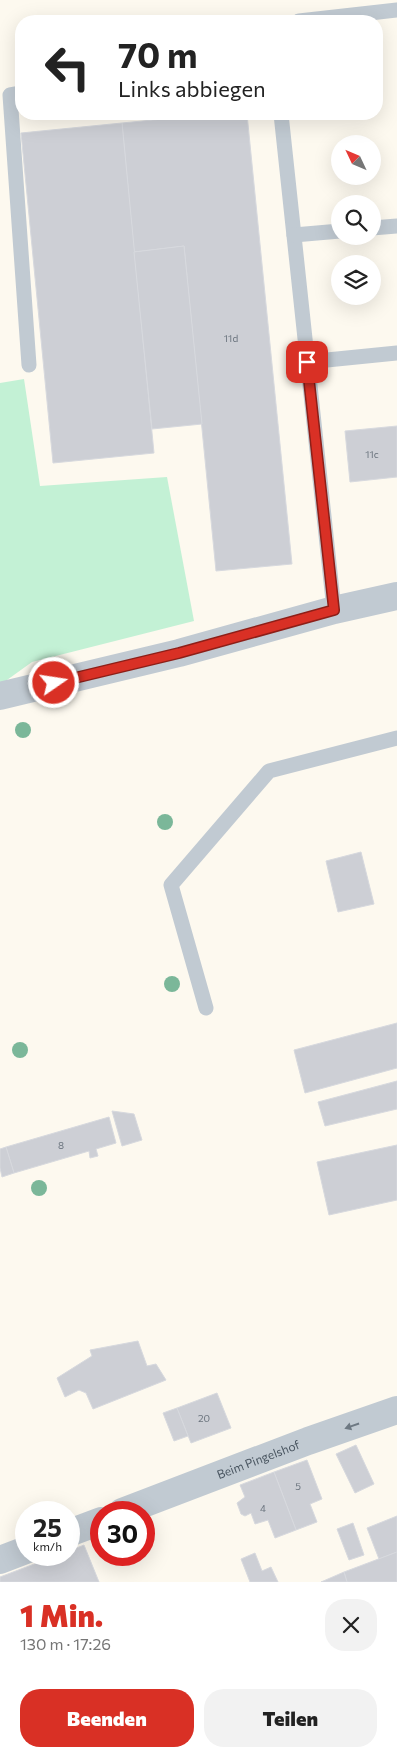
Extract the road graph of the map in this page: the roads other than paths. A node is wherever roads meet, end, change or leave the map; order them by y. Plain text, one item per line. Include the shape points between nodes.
1 (397, 10) edge
2 (352, 15) edge
3 (15, 94) edge
4 (282, 120) edge
5 (397, 226) edge
6 (381, 227) edge
7 (331, 232) edge
8 (294, 235) junction
9 (397, 353) edge
10 (307, 362) junction
11 (29, 365) dead end
12 (397, 596) edge
13 (334, 610) junction
14 (0, 696) edge
15 (397, 738) edge
16 (206, 1008) dead end
17 (397, 1410) edge
18 (151, 1501) edge
19 (15, 1554) edge
20 (0, 1560) edge

1 - 2 lane
3 - 11 lane via 10,95
4 - 8 lane
5 - 6 lane
7 - 8 lane
8 - 10 lane
9 - 10 lane
10 - 13 lane
12 - 13 street
13 - 14 street via 179,653
15 - 16 lane via 269,771 171,885
17 -> 18 street, Beim Pingelshof
19 - 20 street

